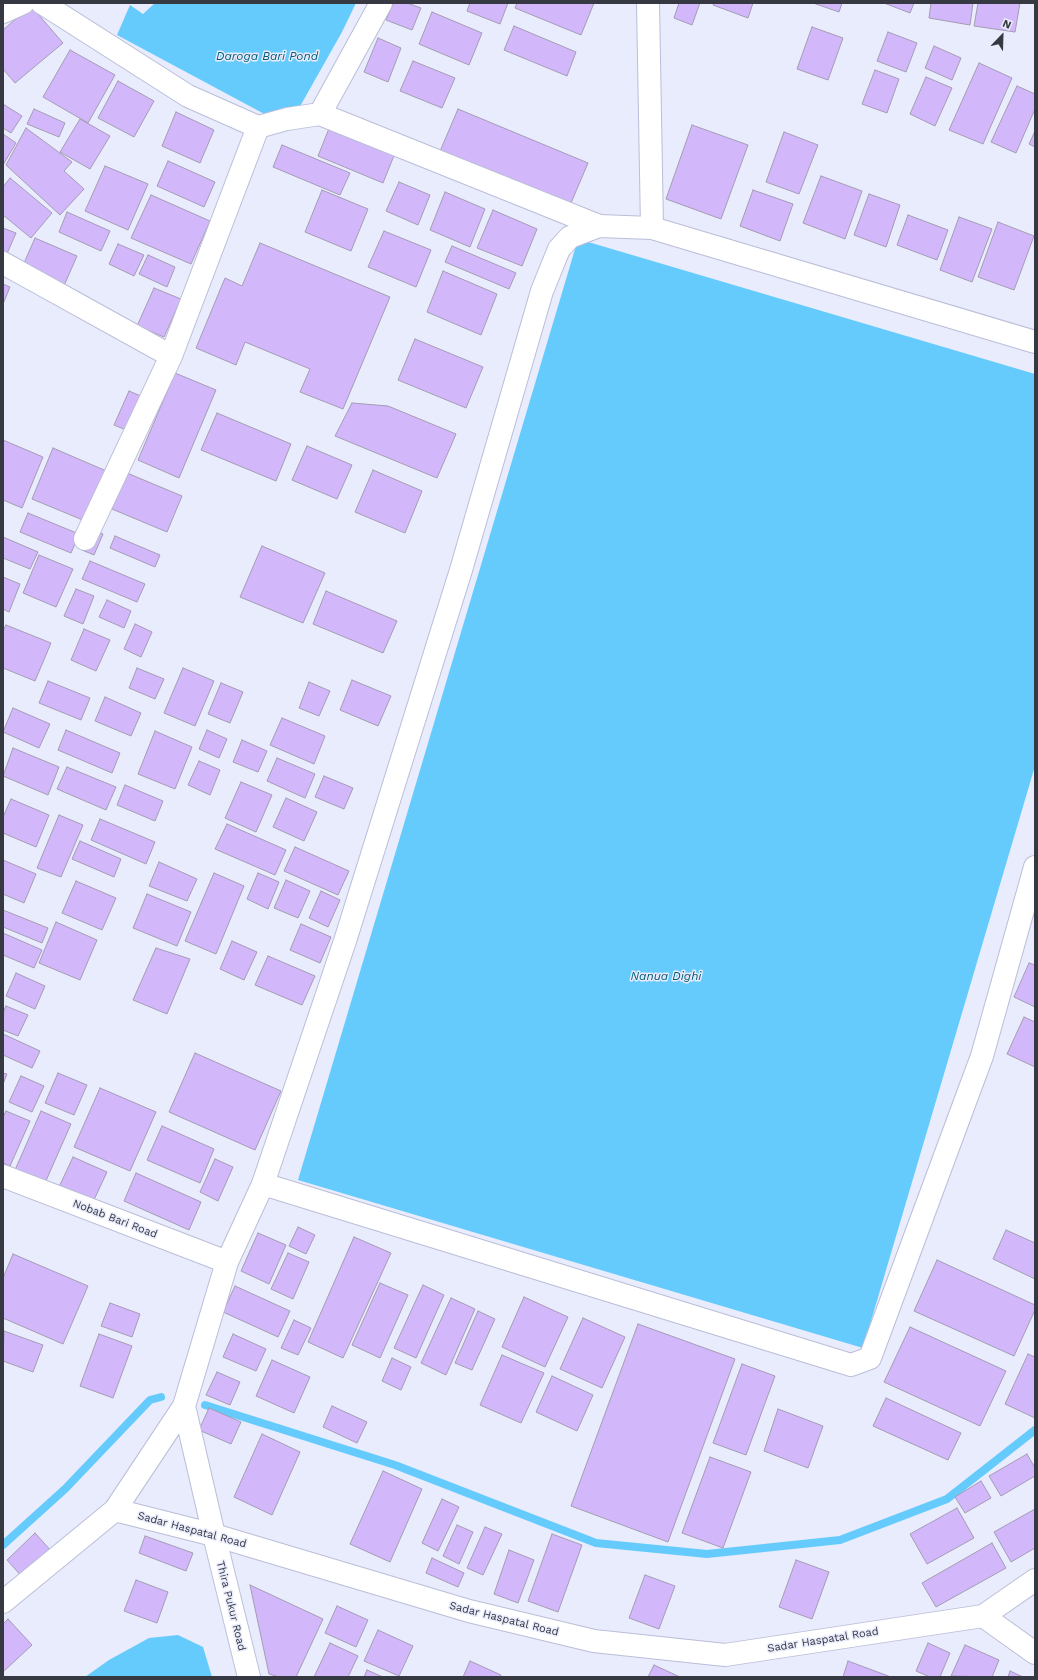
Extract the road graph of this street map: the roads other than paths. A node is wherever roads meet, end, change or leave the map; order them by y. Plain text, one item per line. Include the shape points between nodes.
1 (23, 3) edge
2 (42, 3) edge
3 (381, 3) edge
4 (648, 3) edge
5 (3, 12) edge
6 (320, 114) junction
7 (258, 127) junction
8 (599, 226) junction
9 (652, 228) junction
10 (3, 263) edge
11 (1035, 342) edge
12 (171, 356) junction
13 (85, 539) dead end
14 (1035, 867) edge
15 (3, 1176) edge
16 (263, 1184) junction
17 (227, 1262) junction
18 (184, 1406) junction
19 (115, 1510) junction
20 (214, 1535) junction
21 (1035, 1580) edge
22 (3, 1602) edge
23 (983, 1616) junction
24 (1035, 1653) edge
25 (249, 1677) edge

1 - 5 street
2 - 7 street via 188,96
3 - 6 street
4 - 9 street
6 - 7 street via 287,118
6 - 8 street
7 - 12 street
8 - 9 street
8 - 16 street via 570,237 559,249 542,291 459,577 345,941
9 - 11 street
10 - 12 street
12 - 13 street
14 - 16 street via 982,1056 870,1358 861,1362 851,1365
15 - 17 street, Nobab Bari Road
16 - 17 street
17 - 18 street
18 - 19 street
18 - 20 street, Thira Pukur Road
19 - 20 street, Sadar Haspatal Road
19 - 22 street
20 - 23 street, Sadar Haspatal Road via 469,1611 594,1641 717,1654 732,1654
20 - 25 street, Thira Pukur Road
21 - 23 street, Sadar Haspatal Road
23 - 24 street

